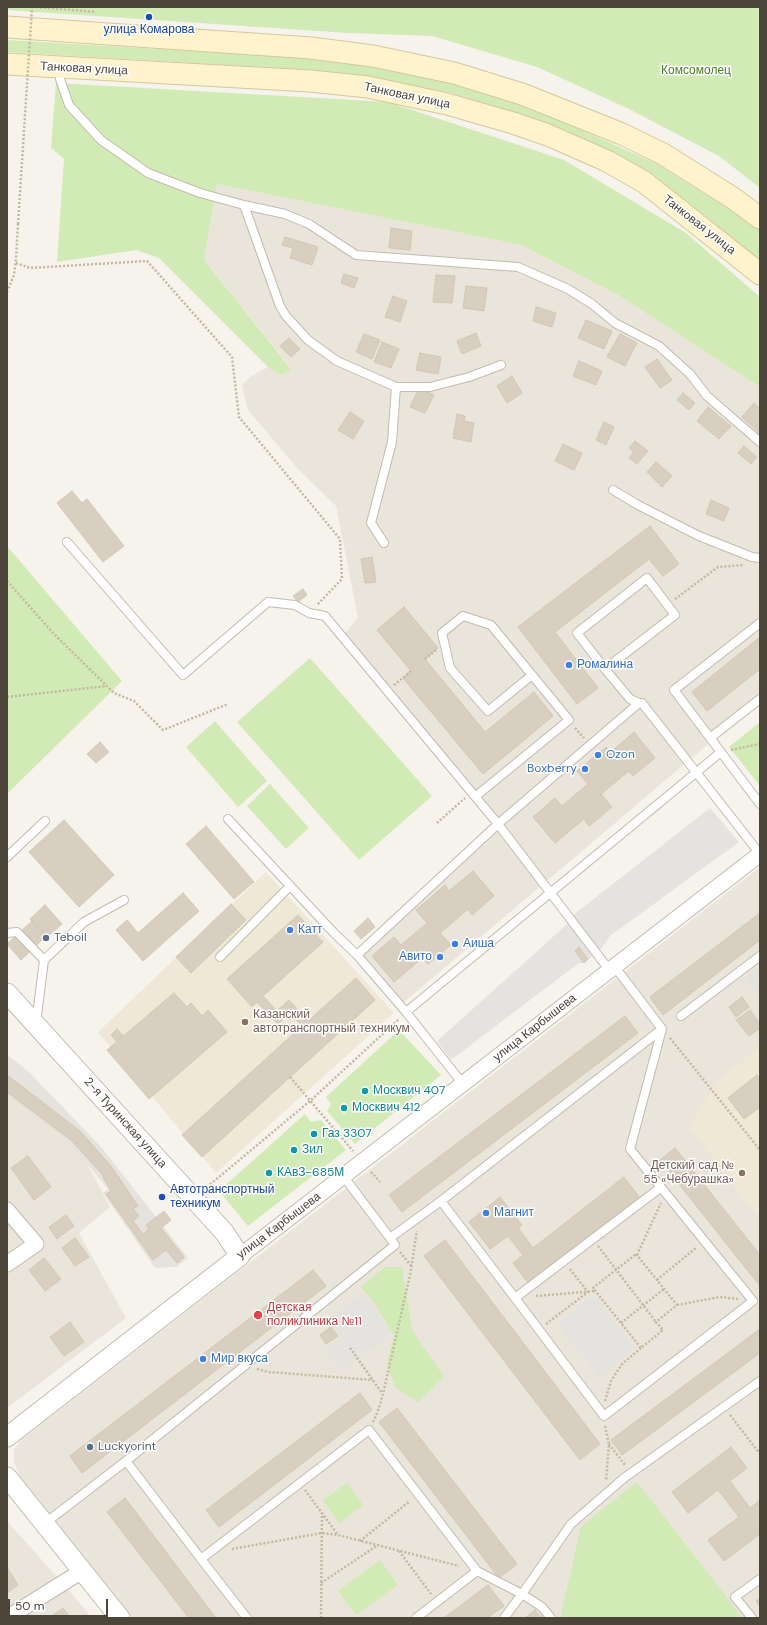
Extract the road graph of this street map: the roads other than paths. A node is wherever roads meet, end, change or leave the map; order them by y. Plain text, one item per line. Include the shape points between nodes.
1 (7, 27) edge
2 (7, 64) edge
3 (61, 67) junction
4 (244, 206) junction
5 (760, 218) edge
6 (760, 274) edge
7 (500, 365) dead end
8 (396, 386) junction
9 (760, 442) edge
10 (613, 490) dead end
11 (68, 542) dead end
12 (384, 543) dead end
13 (756, 558) edge
14 (760, 623) edge
15 (605, 669) junction
16 (532, 675) junction
17 (760, 699) edge
18 (639, 703) junction
19 (710, 738) junction
20 (721, 752) junction
21 (696, 772) junction
22 (474, 794) junction
23 (760, 804) edge
24 (228, 819) dead end
25 (45, 821) dead end
26 (498, 824) junction
27 (760, 854) edge
28 (7, 857) edge
29 (290, 886) junction
30 (550, 892) junction
31 (124, 900) dead end
32 (7, 933) edge
33 (357, 954) junction
34 (220, 956) dead end
35 (760, 956) edge
36 (44, 960) junction
37 (613, 969) junction
38 (7, 993) edge
39 (406, 1012) junction
40 (681, 1016) dead end
41 (36, 1024) junction
42 (662, 1030) junction
43 (463, 1084) junction
44 (344, 1177) junction
45 (662, 1191) junction
46 (441, 1201) junction
47 (7, 1210) edge
48 (393, 1242) junction
49 (240, 1256) junction
50 (7, 1264) edge
51 (515, 1298) junction
52 (757, 1303) edge
53 (760, 1381) edge
54 (7, 1437) edge
55 (126, 1461) junction
56 (7, 1477) edge
57 (44, 1524) junction
58 (201, 1559) junction
59 (82, 1571) junction
60 (477, 1571) junction
61 (760, 1579) edge
62 (522, 1594) junction
63 (7, 1618) edge
64 (120, 1618) edge
65 (247, 1618) edge
66 (416, 1618) edge
67 (504, 1618) edge
68 (551, 1618) edge
69 (752, 1618) edge

1 - 5 main road via 311,48 373,56 454,73 522,94 622,134 663,154
2 - 3 main road, Танковая улица
3 - 4 lane via 60,79 69,105 101,140 148,173 200,193
3 - 6 main road, Танковая улица via 310,81 368,87 447,104 513,123 607,161 644,182
4 - 8 lane via 280,306 286,316 308,340 337,361
4 - 9 lane via 285,214 303,221 356,255 518,267 568,289 615,323 659,346 690,374 707,396
7 - 8 lane via 470,377 430,387
8 - 12 lane via 392,442 371,522
10 - 13 lane via 699,536
11 - 22 lane via 183,675 268,602 295,605 310,613 325,616
14 - 19 lane via 674,690
15 - 15 lane via 577,633 647,578 675,615
15 - 18 lane via 630,699
16 - 16 lane via 491,625 463,616 442,633 450,668 488,711
16 - 22 lane via 569,720
17 - 19 lane
18 - 21 lane via 642,703
18 - 26 lane
19 - 20 lane
20 - 21 lane
20 - 23 lane
21 - 27 lane
21 - 30 lane
22 - 26 lane
24 - 29 lane
25 - 28 lane
26 - 30 lane
26 - 33 lane
27 - 37 street, улица Карбышева
29 - 33 lane
29 - 34 lane
30 - 37 lane
30 - 39 lane
31 - 36 lane via 84,922
32 - 36 lane via 17,932
33 - 39 lane
35 - 40 lane
36 - 41 lane
37 - 42 lane
37 - 43 street, улица Карбышева
38 - 41 street, 2-я Туринская улица
39 - 43 lane
41 - 49 street, 2-я Туринская улица via 224,1232
42 - 45 lane via 630,1149
42 - 46 lane
43 - 44 street, улица Карбышева
44 - 48 lane
44 - 49 street, улица Карбышева
45 - 51 lane
45 - 52 lane
46 - 48 lane
46 - 51 lane
47 - 50 street via 36,1244
48 - 55 lane
49 - 54 street, улица Карбышева
51 - 52 lane via 604,1416
53 - 62 lane via 632,1473 571,1524
55 - 57 lane
55 - 58 lane
56 - 57 street
57 - 59 street
58 - 60 lane via 369,1430
58 - 65 lane
59 - 63 street
59 - 64 street
60 - 62 lane
60 - 66 lane
61 - 69 lane via 736,1598
62 - 67 lane
62 - 68 lane via 542,1607

